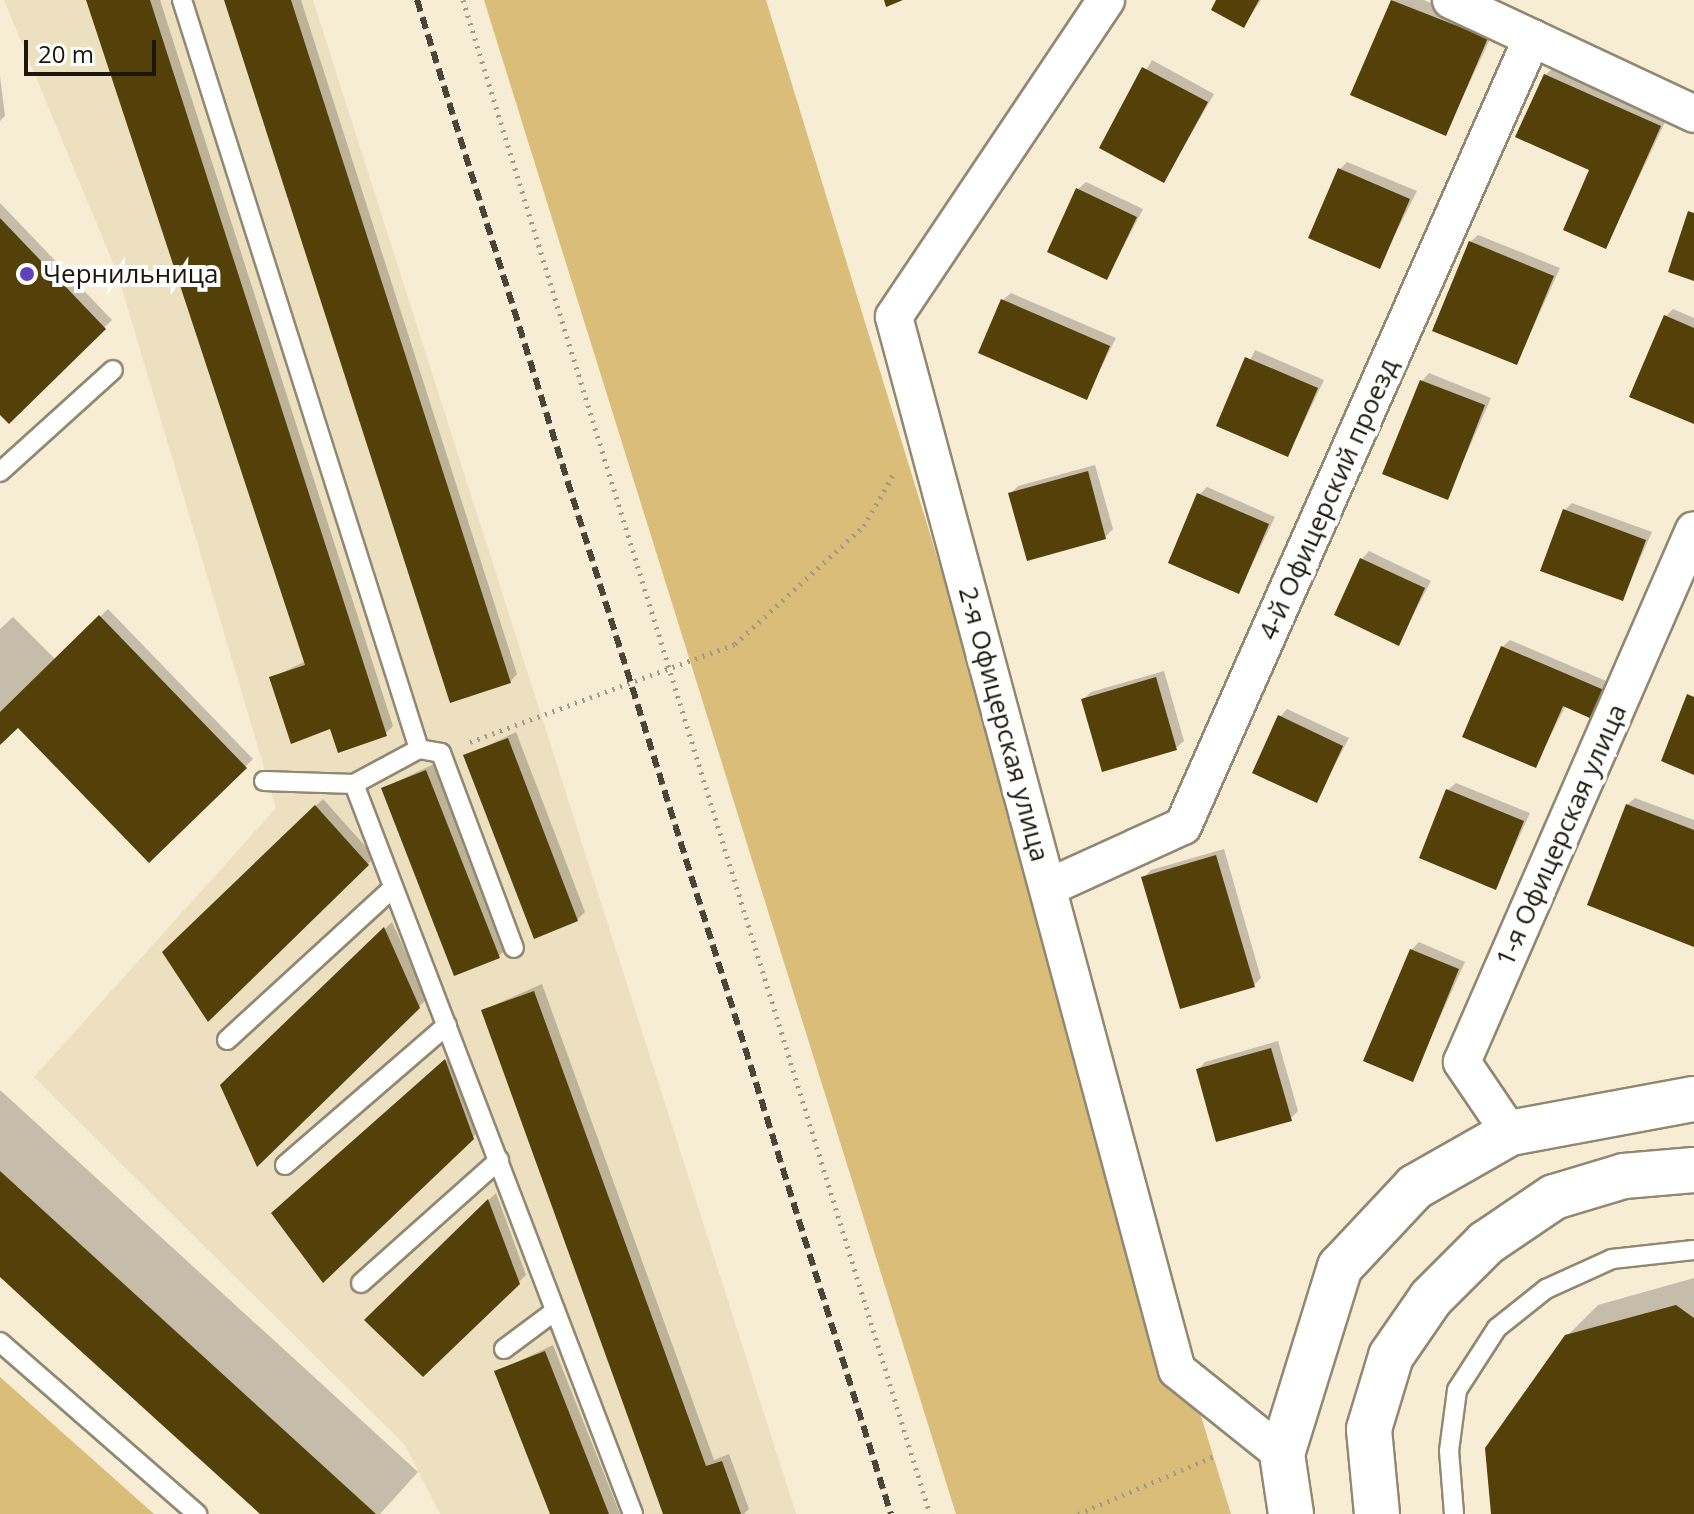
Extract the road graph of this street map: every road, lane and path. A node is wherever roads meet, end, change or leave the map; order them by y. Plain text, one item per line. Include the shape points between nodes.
1 (182, 0) edge
2 (463, 0) edge
3 (1106, 0) edge
4 (1451, 0) edge
5 (1532, 38) junction
6 (1694, 114) edge
7 (113, 370) dead end
8 (922, 424) junction
9 (0, 472) edge
10 (1694, 530) edge
11 (672, 669) junction
12 (419, 749) junction
13 (441, 753) junction
14 (264, 781) dead end
15 (354, 784) junction
16 (1049, 887) junction
17 (393, 888) junction
18 (514, 948) dead end
19 (447, 1025) junction
20 (227, 1040) dead end
21 (1694, 1099) edge
22 (1510, 1133) junction
23 (499, 1160) junction
24 (285, 1165) dead end
25 (1694, 1170) edge
26 (1694, 1250) edge
27 (361, 1283) dead end
28 (555, 1311) junction
29 (0, 1342) edge
30 (504, 1349) dead end
31 (1270, 1445) junction
32 (197, 1514) edge
33 (633, 1514) edge
34 (930, 1514) edge
35 (1078, 1514) edge
36 (1291, 1514) edge
37 (1377, 1514) edge
38 (1454, 1514) edge

1 - 12 lane
2 - 11 path
3 - 8 street, 2-я Офицерская улица via 894,317
4 - 5 street
5 - 6 street
5 - 16 street, 4-й Офицерский проезд via 1183,826
7 - 9 lane
8 - 11 path via 864,526 735,644
8 - 16 street, 2-я Офицерская улица
10 - 22 street, 1-я Офицерская улица via 1462,1062
11 - 13 path
11 - 34 path
12 - 13 lane
12 - 15 lane
13 - 18 lane
14 - 15 lane
15 - 17 lane
16 - 31 street, 2-я Офицерская улица via 1177,1370
17 - 19 lane
17 - 20 lane
19 - 23 lane
19 - 24 lane
21 - 22 main road
22 - 31 main road via 1415,1187 1340,1267
23 - 27 lane
23 - 28 lane
25 - 37 main road via 1624,1176 1554,1197 1486,1243 1431,1298 1391,1356 1369,1429
26 - 38 lane via 1612,1259 1546,1289 1497,1328 1457,1390 1449,1451
28 - 30 lane
28 - 33 lane
29 - 32 lane
31 - 35 path
31 - 36 main road

